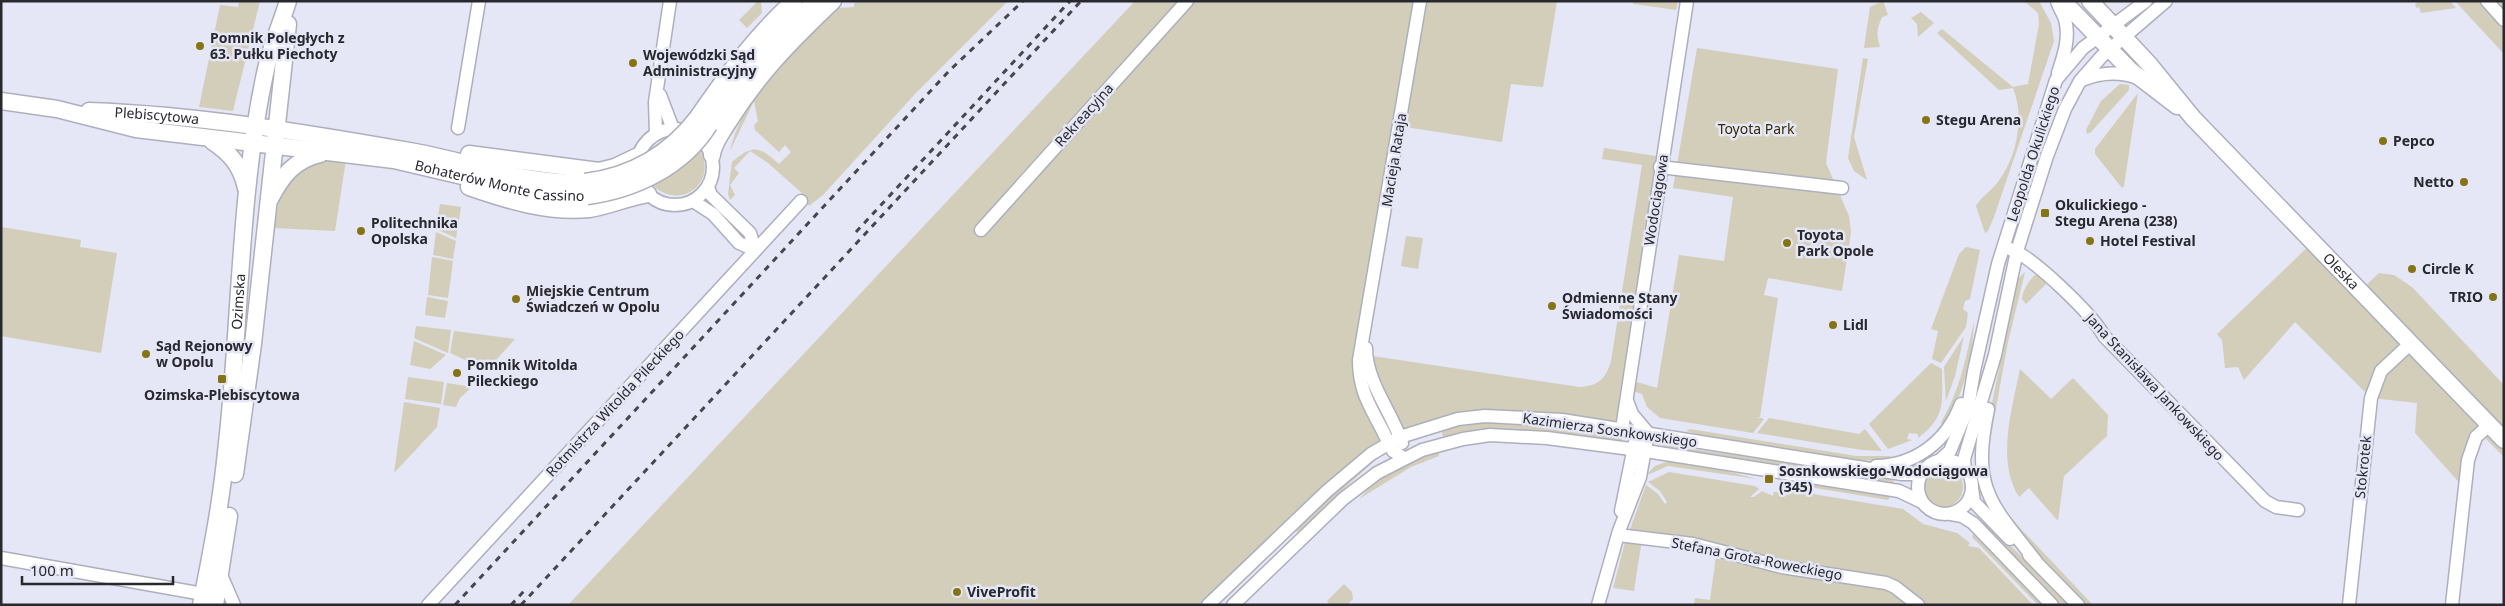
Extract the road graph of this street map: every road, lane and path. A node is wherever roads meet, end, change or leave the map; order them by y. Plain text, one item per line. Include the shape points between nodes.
1 (289, 1) edge
2 (479, 1) edge
3 (670, 1) edge
4 (794, 1) edge
5 (816, 1) edge
6 (833, 1) edge
7 (1187, 1) edge
8 (1420, 1) edge
9 (1687, 1) edge
10 (2057, 1) edge
11 (2063, 1) edge
12 (2090, 1) edge
13 (2146, 1) edge
14 (2166, 1) edge
15 (2487, 1) edge
16 (2504, 20) edge
17 (2119, 31) junction
18 (2097, 37) junction
19 (2108, 49) junction
20 (2140, 79) junction
21 (2056, 80) junction
22 (2080, 81) junction
23 (657, 83) junction
24 (1, 100) edge
25 (56, 109) junction
26 (2193, 118) junction
27 (704, 121) junction
28 (257, 126) junction
29 (458, 128) dead end
30 (276, 129) junction
31 (673, 129) junction
32 (656, 134) junction
33 (208, 138) junction
34 (254, 144) junction
35 (273, 147) junction
36 (329, 152) junction
37 (712, 155) junction
38 (638, 156) junction
39 (414, 158) junction
40 (1660, 167) junction
41 (708, 187) junction
42 (1842, 188) dead end
43 (648, 194) junction
44 (247, 199) junction
45 (693, 201) junction
46 (801, 201) dead end
47 (266, 208) junction
48 (981, 230) dead end
49 (2003, 247) junction
50 (755, 250) junction
51 (2017, 252) junction
52 (2411, 344) junction
53 (1996, 356) junction
54 (1974, 371) junction
55 (1626, 399) junction
56 (2488, 425) junction
57 (1622, 430) junction
58 (1643, 432) junction
59 (1394, 440) junction
60 (2504, 440) edge
61 (1640, 450) junction
62 (1404, 458) junction
63 (1940, 460) junction
64 (1849, 465) junction
65 (1925, 469) junction
66 (1965, 469) junction
67 (1972, 488) junction
68 (1922, 502) junction
69 (2298, 510) dead end
70 (1951, 514) junction
71 (1618, 533) junction
72 (1, 558) edge
73 (2035, 560) junction
74 (220, 574) junction
75 (206, 601) edge
76 (234, 605) edge
77 (428, 605) edge
78 (1208, 605) edge
79 (1234, 605) edge
80 (1598, 605) edge
81 (1918, 605) edge
82 (2052, 605) edge
83 (2078, 605) edge
84 (2349, 605) edge
85 (2452, 605) edge

1 - 28 main road, Ozimska via 267,67
1 - 30 main road, Ozimska
2 - 29 street
3 - 23 street
4 - 27 main road, Bohaterów Monte Cassino via 740,58
5 - 27 main road, Bohaterów Monte Cassino via 764,50
6 - 37 main road via 777,55 754,83 715,144
7 - 48 street, Rekreacyjna
8 - 59 street, Macieja Rataja via 1359,360 1360,384
9 - 40 street, Wodociągowa
10 - 21 street via 2065,18 2067,35
11 - 18 main road, Oleska
12 - 17 main road, Oleska
13 - 17 street
14 - 17 street
15 - 16 street
17 - 18 street, Leopolda Okulickiego
17 - 19 street, Leopolda Okulickiego
17 - 26 main road, Oleska
18 - 19 main road, Oleska
18 - 21 street, Leopolda Okulickiego via 2083,48
19 - 20 main road, Oleska
19 - 22 street, Leopolda Okulickiego
20 - 22 street via 2117,73 2100,74
20 - 26 main road, Oleska
21 - 49 street, Leopolda Okulickiego
22 - 51 street, Leopolda Okulickiego via 2057,127
23 - 31 street
23 - 32 street
24 - 25 main road, Plebiscytowa
25 - 28 main road, Plebiscytowa via 188,117
25 - 33 main road, Plebiscytowa via 136,129
26 - 52 main road, Oleska
27 - 39 main road, Bohaterów Monte Cassino, bridge via 654,159 586,189
28 - 30 main road, Bohaterów Monte Cassino
28 - 34 main road, Ozimska
30 - 35 main road, Ozimska
30 - 39 main road, Bohaterów Monte Cassino
31 - 32 street
31 - 37 street via 697,135
32 - 38 street
33 - 34 main road, Plebiscytowa
33 - 44 main road via 236,162 244,178
34 - 35 main road, Bohaterów Monte Cassino
34 - 44 main road, Ozimska
35 - 36 main road, Bohaterów Monte Cassino
35 - 47 main road, Ozimska
36 - 39 main road, Bohaterów Monte Cassino
36 - 47 main road via 308,157 292,167 280,181
37 - 41 street via 714,172
38 - 39 main road via 615,168 599,171 466,154
38 - 43 street via 637,172
39 - 43 main road via 444,178 497,197 533,205 589,208
40 - 42 street
40 - 55 street, Wodociągowa
41 - 45 street
41 - 50 street via 711,195 750,233
43 - 45 street via 674,206
44 - 75 main road, Ozimska via 226,451
45 - 50 street via 713,214 739,243
46 - 50 street, Rotmistrza Witolda Pileckiego
47 - 74 main road, Ozimska via 253,344
49 - 51 street
49 - 54 street, Leopolda Okulickiego
50 - 77 street, Rotmistrza Witolda Pileckiego
51 - 53 street, Leopolda Okulickiego
51 - 69 street, Jana Stanisława Jankowskiego via 2063,290 2266,502
52 - 56 main road, Oleska
52 - 84 street, Stokrotek via 2382,371 2370,404
53 - 66 street, Leopolda Okulickiego via 1967,446
53 - 73 street via 1981,450 1983,474 1994,509
54 - 63 street, Leopolda Okulickiego via 1968,408 1950,451
54 - 64 street via 1951,424 1934,446 1909,460 1894,464
55 - 57 street, Wodociągowa
55 - 58 street
56 - 60 main road, Oleska
56 - 85 street via 2476,437 2469,454
57 - 58 street, Kazimierza Sosnkowskiego
57 - 59 street, Kazimierza Sosnkowskiego via 1562,420 1485,416 1458,419
58 - 61 street
58 - 64 street, Kazimierza Sosnkowskiego
59 - 62 street, Macieja Rataja via 1398,456
59 - 78 street, Kazimierza Sosnkowskiego via 1326,490
61 - 62 street, Kazimierza Sosnkowskiego via 1547,438 1490,436 1448,442
61 - 68 street, Kazimierza Sosnkowskiego via 1899,491
61 - 71 street via 1640,477
62 - 79 street, Kazimierza Sosnkowskiego via 1377,473 1343,499
63 - 65 street
63 - 66 street via 1955,462
64 - 65 street, Kazimierza Sosnkowskiego via 1907,475
65 - 68 street via 1918,488
66 - 67 street
67 - 70 street via 1966,504
67 - 73 street via 1974,502
68 - 70 street via 1936,513
70 - 82 street via 1973,523
71 - 80 street
71 - 81 street, Stefana Grota-Roweckiego via 1693,544 1782,567 1886,583
72 - 75 street
73 - 83 street
74 - 75 main road, Ozimska
74 - 76 street

